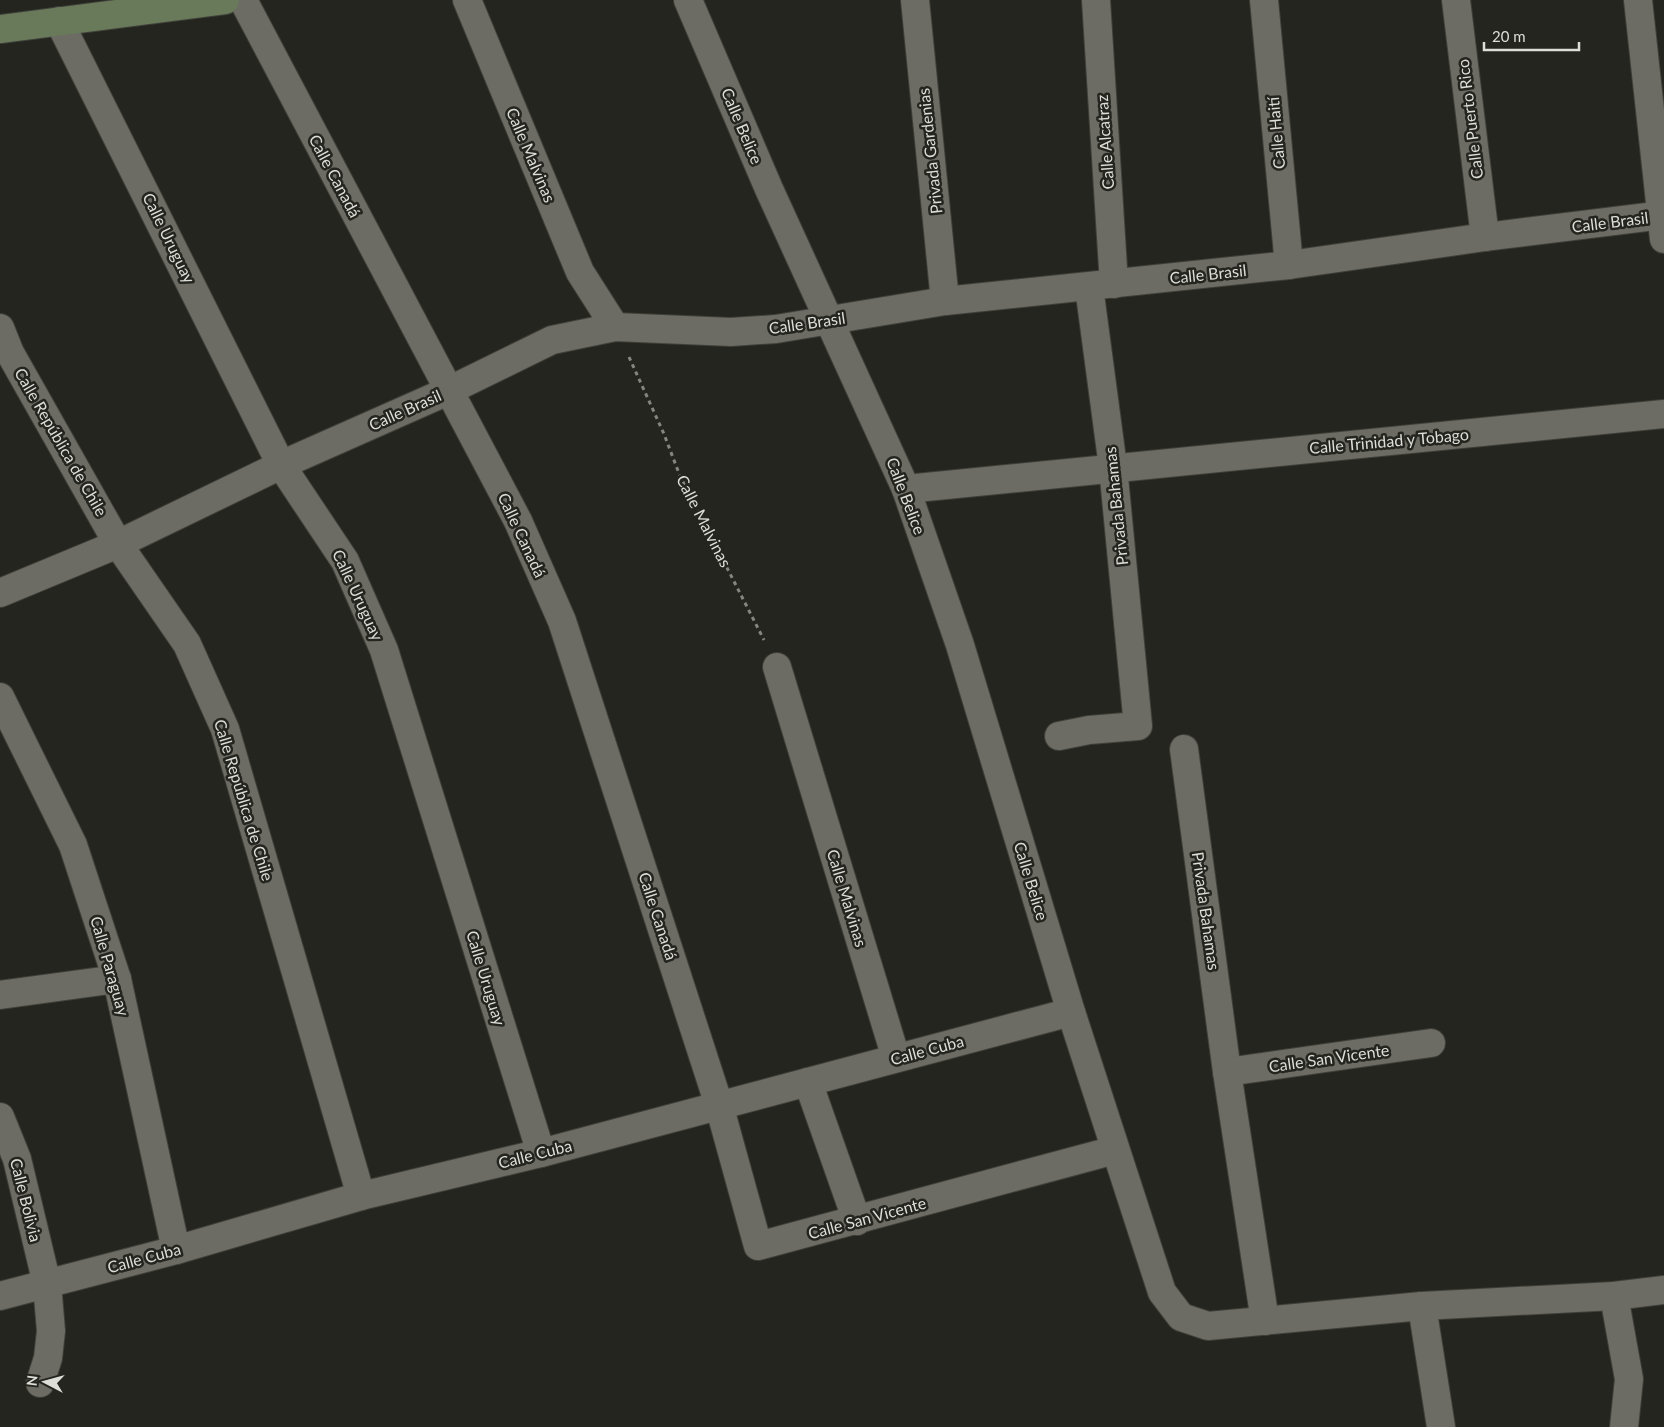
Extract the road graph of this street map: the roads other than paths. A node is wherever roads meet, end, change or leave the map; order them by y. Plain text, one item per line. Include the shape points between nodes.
1 (225, 0) edge
2 (243, 0) edge
3 (467, 0) edge
4 (688, 0) edge
5 (915, 0) edge
6 (1096, 0) edge
7 (1264, 0) edge
8 (1456, 0) edge
9 (1638, 0) edge
10 (184, 3) edge
11 (59, 21) junction
12 (0, 29) edge
13 (1663, 223) edge
14 (1485, 237) junction
15 (1289, 265) junction
16 (1101, 285) junction
17 (946, 301) junction
18 (830, 320) junction
19 (615, 327) junction
20 (0, 328) edge
21 (448, 391) junction
22 (1664, 414) edge
23 (281, 465) junction
24 (1113, 467) junction
25 (906, 489) junction
26 (118, 544) junction
27 (0, 594) edge
28 (777, 667) road end
29 (0, 697) edge
30 (1059, 736) dead end
31 (1184, 749) dead end
32 (117, 979) junction
33 (0, 995) edge
34 (1071, 1012) junction
35 (1432, 1043) dead end
36 (896, 1058) junction
37 (1227, 1072) junction
38 (808, 1082) junction
39 (719, 1105) junction
40 (0, 1117) edge
41 (1115, 1150) junction
42 (541, 1153) junction
43 (361, 1196) junction
44 (857, 1221) junction
45 (176, 1250) junction
46 (47, 1284) junction
47 (1664, 1290) edge
48 (0, 1296) edge
49 (1614, 1296) junction
50 (1422, 1306) junction
51 (1265, 1321) junction
52 (40, 1383) dead end
53 (1441, 1427) edge
54 (1624, 1427) edge

1 - 10 street
2 - 21 street, Calle Canadá
3 - 19 street, Calle Malvinas via 580,272
4 - 18 street, Calle Belice
5 - 17 street, Privada Gardenias
6 - 16 street, Calle Alcatraz
7 - 15 street, Calle Haití
8 - 14 street, Calle Puerto Rico
9 - 13 street
10 - 11 street
11 - 12 street
11 - 23 street, Calle Uruguay
13 - 14 street, Calle Brasil
14 - 15 street, Calle Brasil
15 - 16 street, Calle Brasil
16 - 17 street, Calle Brasil
16 - 24 street, Privada Bahamas
17 - 18 street, Calle Brasil
18 - 19 street, Calle Brasil via 731,332
18 - 25 street, Calle Belice
19 - 21 street, Calle Brasil via 552,340
20 - 26 street, Calle República de Chile via 10,353
21 - 23 street, Calle Brasil
21 - 39 street, Calle Canadá via 518,521 562,621
22 - 24 street, Calle Trinidad y Tobago
23 - 26 street, Calle Brasil
23 - 42 street, Calle Uruguay via 345,561 384,650
24 - 25 street, Calle Trinidad y Tobago
24 - 30 street, Privada Bahamas via 1138,726
25 - 34 street, Calle Belice via 960,645
26 - 27 street, Calle Brasil
26 - 43 street, Calle República de Chile via 187,644 225,729
28 - 36 street, Calle Malvinas
29 - 32 street, Calle Paraguay via 73,845
31 - 37 street, Privada Bahamas
32 - 33 street
32 - 45 street, Calle Paraguay
34 - 36 street, Calle Cuba
34 - 41 street, Calle Belice
35 - 37 street, Calle San Vicente
36 - 38 street, Calle Cuba
37 - 51 street, Privada Bahamas
38 - 39 street, Calle Cuba
38 - 44 street
39 - 42 street, Calle Cuba
39 - 44 street, Calle San Vicente via 758,1246
40 - 46 street, Calle Bolivia via 17,1159
41 - 44 street, Calle San Vicente
41 - 51 street, Calle Belice via 1162,1292 1181,1317 1208,1326
42 - 43 street, Calle Cuba
43 - 45 street, Calle Cuba
45 - 46 street, Calle Cuba
46 - 48 street, Calle Cuba
46 - 52 street, Calle Bolivia via 51,1331 48,1358
47 - 49 street, Calle Belice
49 - 50 street, Calle Belice
49 - 54 street via 1629,1379
50 - 51 street, Calle Belice
50 - 53 street

